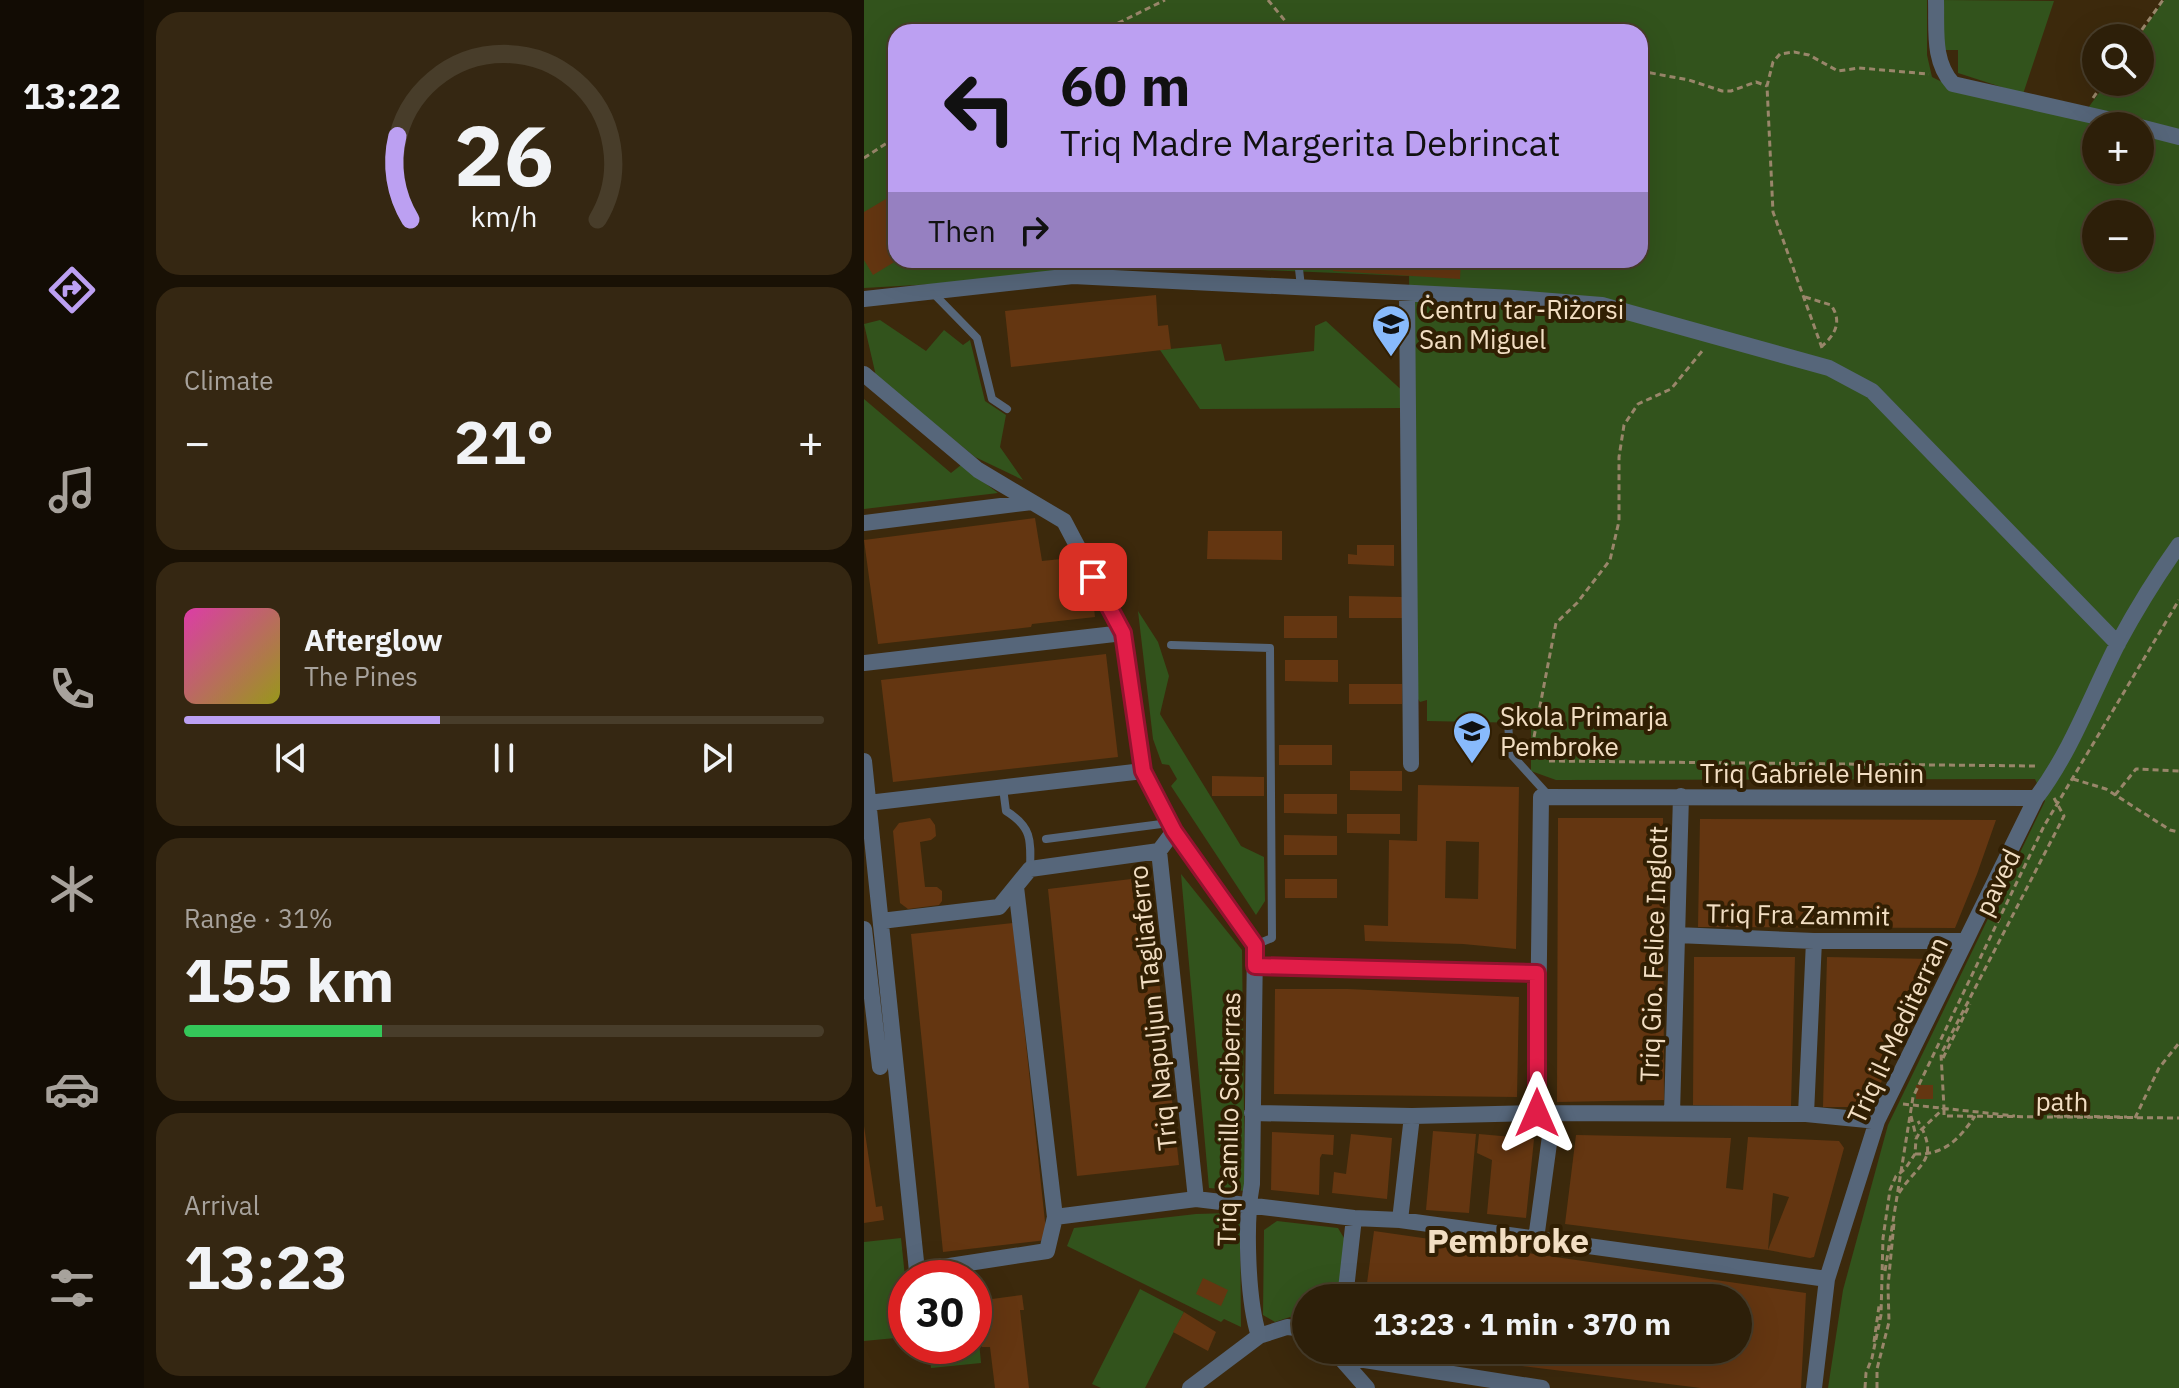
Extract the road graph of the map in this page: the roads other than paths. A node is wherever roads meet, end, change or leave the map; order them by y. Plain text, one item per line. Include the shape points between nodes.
1 (1936, 0) edge
2 (2082, 113) edge
3 (2154, 130) edge
4 (2179, 137) edge
5 (1072, 268) edge
6 (1299, 268) edge
7 (1301, 287) junction
8 (932, 292) junction
9 (1407, 293) junction
10 (864, 299) edge
11 (864, 374) edge
12 (1007, 409) dead end
13 (1032, 502) junction
14 (864, 523) edge
15 (2179, 545) edge
16 (1123, 633) junction
17 (2118, 644) junction
18 (1171, 645) dead end
19 (864, 663) edge
20 (1508, 722) dead end
21 (864, 761) edge
22 (1411, 764) dead end
23 (1143, 771) junction
24 (1003, 788) junction
25 (2045, 794) junction
26 (1681, 796) junction
27 (1546, 797) junction
28 (868, 803) junction
29 (1172, 827) junction
30 (1046, 839) dead end
31 (1159, 851) junction
32 (1030, 869) junction
33 (1016, 887) junction
34 (881, 921) junction
35 (864, 929) edge
36 (1677, 935) junction
37 (1814, 941) junction
38 (1965, 941) junction
39 (1255, 945) junction
40 (1255, 966) junction
41 (1537, 973) junction
42 (880, 1067) dead end
43 (1252, 1113) junction
44 (1672, 1113) junction
45 (1545, 1114) junction
46 (1806, 1114) junction
47 (1412, 1116) junction
48 (1877, 1121) junction
49 (1196, 1199) junction
50 (1248, 1206) junction
51 (1055, 1217) junction
52 (1354, 1218) junction
53 (1400, 1220) junction
54 (1536, 1239) junction
55 (1827, 1279) junction
56 (1347, 1284) edge
57 (1292, 1328) edge
58 (1259, 1336) junction
59 (1347, 1364) edge
60 (1405, 1364) edge
61 (1190, 1388) edge
62 (1367, 1388) edge
63 (1542, 1388) edge
64 (1814, 1388) edge

1 - 2 street via 1938,61 1953,84
3 - 4 street
5 - 7 street
5 - 8 street
6 - 7 lane
7 - 9 street
8 - 10 street
8 - 12 lane via 977,338 992,399
9 - 17 street via 1602,305 1823,367 1872,391
9 - 22 street
11 - 13 street via 978,470
13 - 14 street
13 - 16 street via 1064,521
15 - 17 street, Triq il-Mediterran
16 - 19 street
16 - 23 street
17 - 25 street, Triq il-Mediterran
18 - 39 lane via 1270,648 1272,938
20 - 27 lane via 1510,753
21 - 28 street
23 - 24 street
23 - 29 street
24 - 28 street
24 - 32 lane via 1006,811 1021,820 1029,835
25 - 26 street, Triq Gabriele Henin
25 - 38 street, Triq il-Mediterran
26 - 27 street, Triq Gabriele Henin
26 - 36 street, Triq Gio. Felice Inglott
27 - 41 street
28 - 34 street
29 - 30 lane
29 - 31 street, Triq Napuljun Tagliaferro
29 - 39 street
31 - 32 street
31 - 49 street, Triq Napuljun Tagliaferro
32 - 33 street
33 - 34 street via 999,907
33 - 51 street
34 - 51 street via 917,1271 1047,1251
35 - 42 street
36 - 37 street, Triq Fra Zammit
36 - 44 street, Triq Gio. Felice Inglott
37 - 38 street, Triq Fra Zammit
37 - 46 street
38 - 48 street, Triq il-Mediterran
39 - 40 street, Triq Camillo Sciberras
40 - 41 street
40 - 43 street, Triq Camillo Sciberras
41 - 45 street
43 - 47 street
43 - 50 street, Triq Camillo Sciberras
44 - 45 street
44 - 46 street
45 - 47 street
45 - 54 street
46 - 48 street
47 - 53 street
48 - 55 street, Triq il-Mediterran
49 - 50 street
49 - 51 street
50 - 52 street
50 - 58 street, Triq Camillo Sciberras via 1252,1316
52 - 53 street
52 - 56 street
53 - 54 street
54 - 55 street
55 - 64 street, Triq il-Mediterran
57 - 58 street
58 - 61 street
59 - 62 street
60 - 63 street

